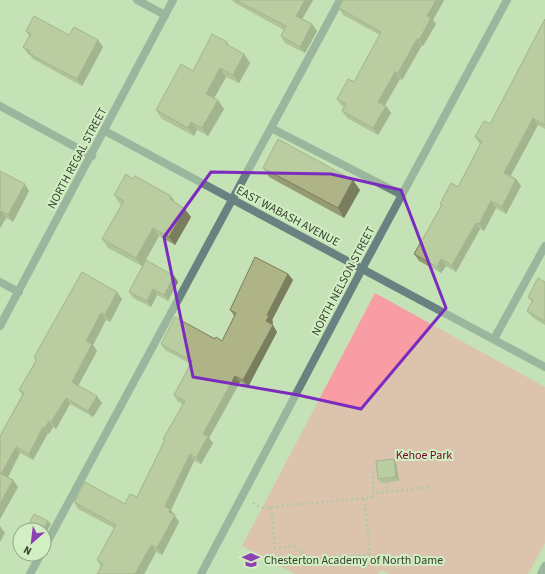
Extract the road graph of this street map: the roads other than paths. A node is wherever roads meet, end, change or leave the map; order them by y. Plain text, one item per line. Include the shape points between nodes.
1 (137, 0) edge
2 (173, 0) edge
3 (340, 0) edge
4 (507, 0) edge
5 (165, 15) junction
6 (0, 106) edge
7 (271, 128) junction
8 (105, 131) junction
9 (92, 156) junction
10 (402, 195) junction
11 (232, 199) junction
12 (545, 246) edge
13 (362, 269) junction
14 (0, 282) edge
15 (19, 292) junction
16 (0, 326) edge
17 (494, 339) junction
18 (545, 367) edge
19 (52, 533) edge
20 (37, 562) edge
21 (545, 566) edge
22 (30, 574) edge
23 (201, 574) edge
24 (541, 574) edge

1 - 5 street
2 - 5 street, NORTH REGAL STREET
3 - 7 street
4 - 10 street, NORTH NELSON STREET
5 - 8 street, NORTH REGAL STREET
6 - 9 street
7 - 10 street
7 - 11 street
8 - 9 street, NORTH REGAL STREET
8 - 11 street, EAST WABASH AVENUE
9 - 15 street, NORTH REGAL STREET
10 - 13 street, NORTH NELSON STREET
11 - 13 street, EAST WABASH AVENUE
11 - 19 street
12 - 17 street
13 - 17 street, EAST WABASH AVENUE
13 - 23 street, NORTH NELSON STREET
14 - 15 street
15 - 16 street, NORTH REGAL STREET
17 - 18 street, EAST WABASH AVENUE
20 - 22 street
21 - 24 street

